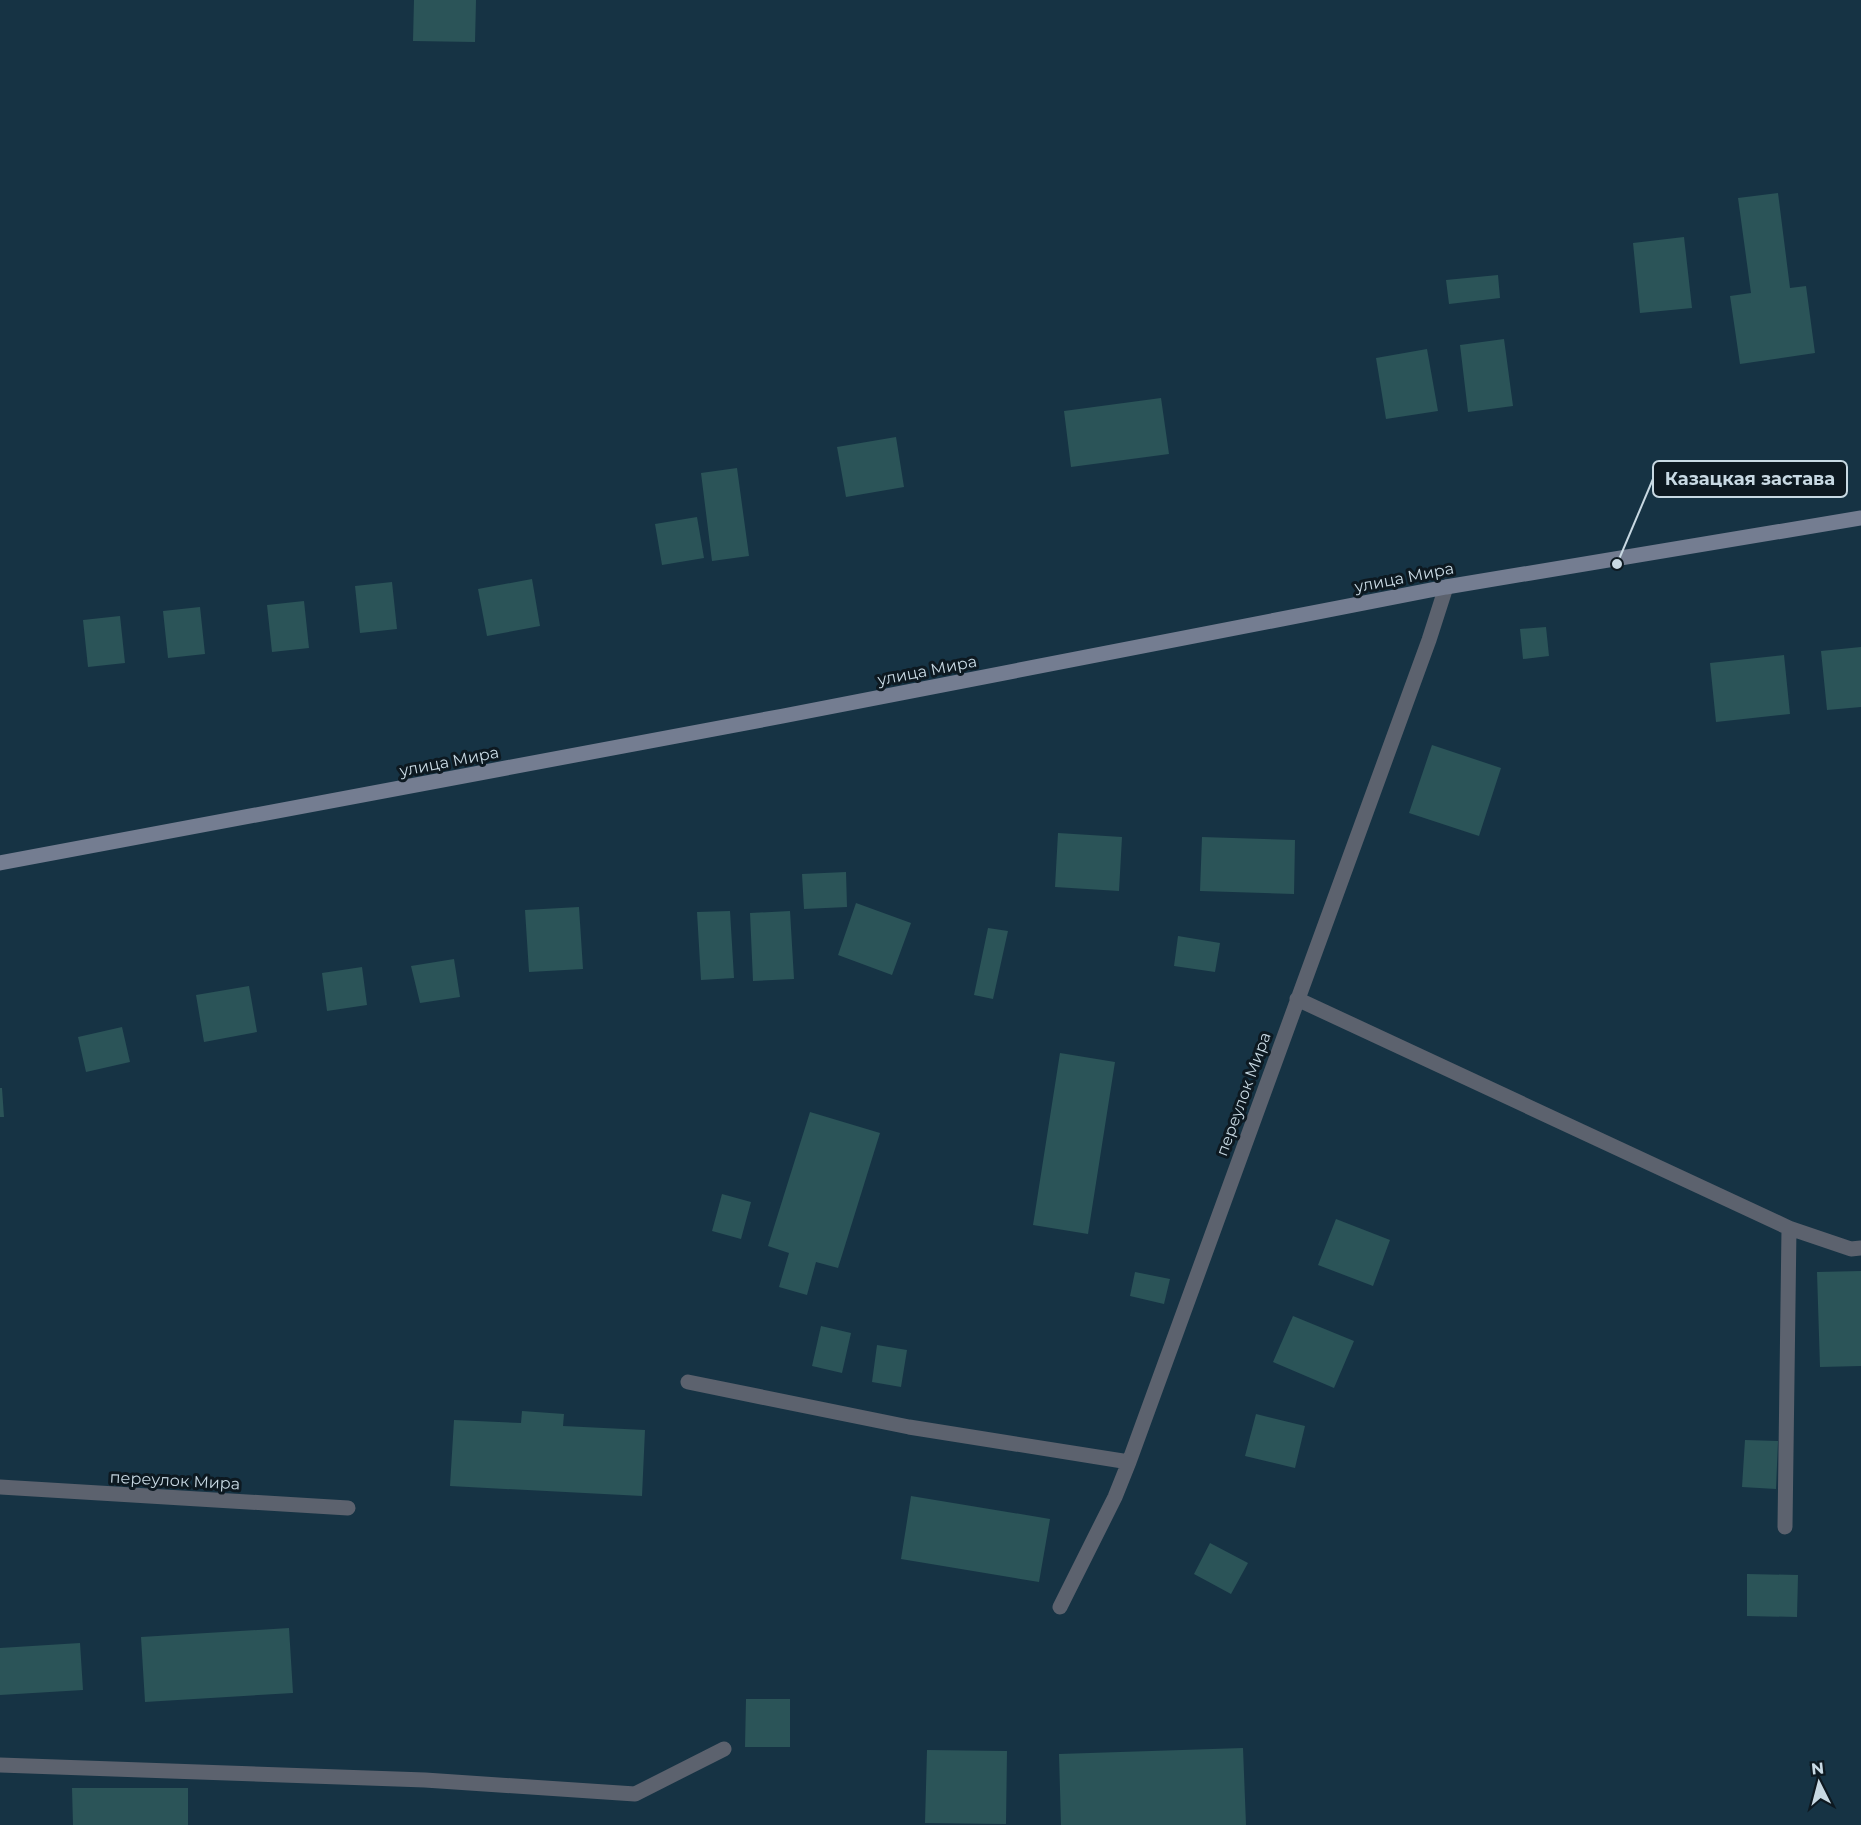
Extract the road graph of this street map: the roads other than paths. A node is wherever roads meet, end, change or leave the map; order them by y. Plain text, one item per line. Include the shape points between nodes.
1 (1861, 518) edge
2 (1446, 587) junction
3 (0, 863) edge
4 (1297, 999) junction
5 (1789, 1228) junction
6 (1861, 1248) edge
7 (688, 1382) dead end
8 (1129, 1462) junction
9 (0, 1487) edge
10 (348, 1508) dead end
11 (1785, 1527) dead end
12 (1060, 1607) dead end
13 (724, 1749) dead end
14 (0, 1765) edge

1 - 2 main road, улица Мира
2 - 3 main road, улица Мира
2 - 4 lane, переулок Мира
4 - 5 lane
4 - 8 lane, переулок Мира
5 - 6 lane via 1851,1249
5 - 11 lane
7 - 8 lane via 909,1427
8 - 12 lane, переулок Мира
9 - 10 lane, переулок Мира
13 - 14 lane via 635,1794 425,1780

